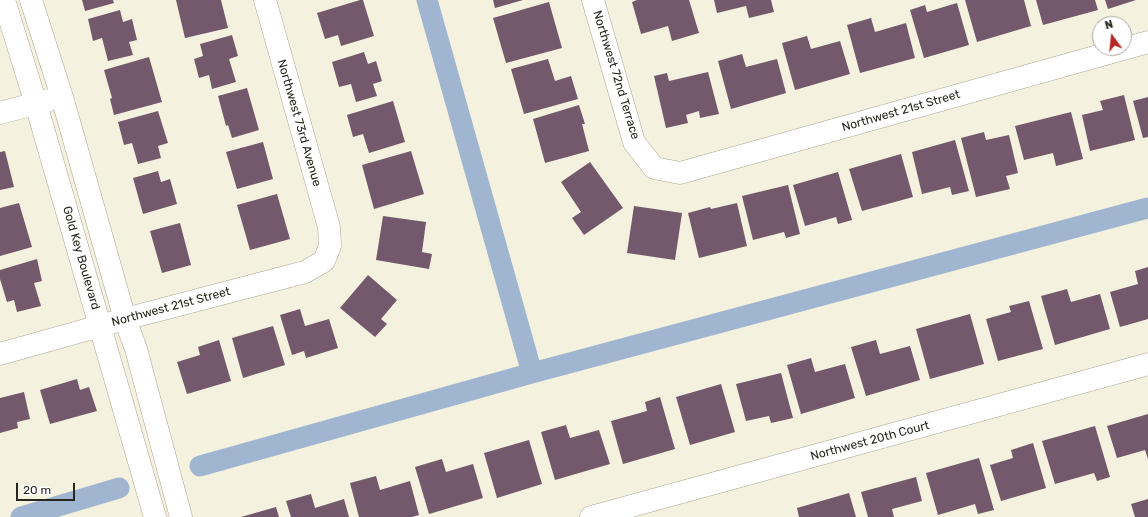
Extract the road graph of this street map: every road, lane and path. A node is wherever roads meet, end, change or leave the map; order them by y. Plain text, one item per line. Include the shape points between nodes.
1 (4, 0) edge
2 (31, 0) edge
3 (264, 0) edge
4 (593, 0) edge
5 (1148, 42) edge
6 (62, 97) junction
7 (36, 104) junction
8 (0, 114) edge
9 (654, 168) joint
10 (330, 246) joint
11 (125, 319) junction
12 (101, 326) junction
13 (0, 354) edge
14 (1148, 364) edge
15 (155, 517) edge
16 (181, 517) edge
17 (591, 517) edge

1 - 7 street, Gold Key Boulevard
2 - 6 street
3 - 10 street, Northwest 73rd Avenue via 329,227
4 - 9 street, Northwest 72nd Terrace via 634,142
5 - 9 street, Northwest 21st Street via 680,173
6 - 7 street
6 - 11 street
7 - 8 street
7 - 12 street, Gold Key Boulevard
10 - 11 street, Northwest 21st Street via 324,261 305,272
11 - 12 street, Northwest 21st Street
11 - 16 street via 136,349
12 - 13 street, Northwest 21st Street
12 - 15 street, Gold Key Boulevard
14 - 17 street, Northwest 20th Court

